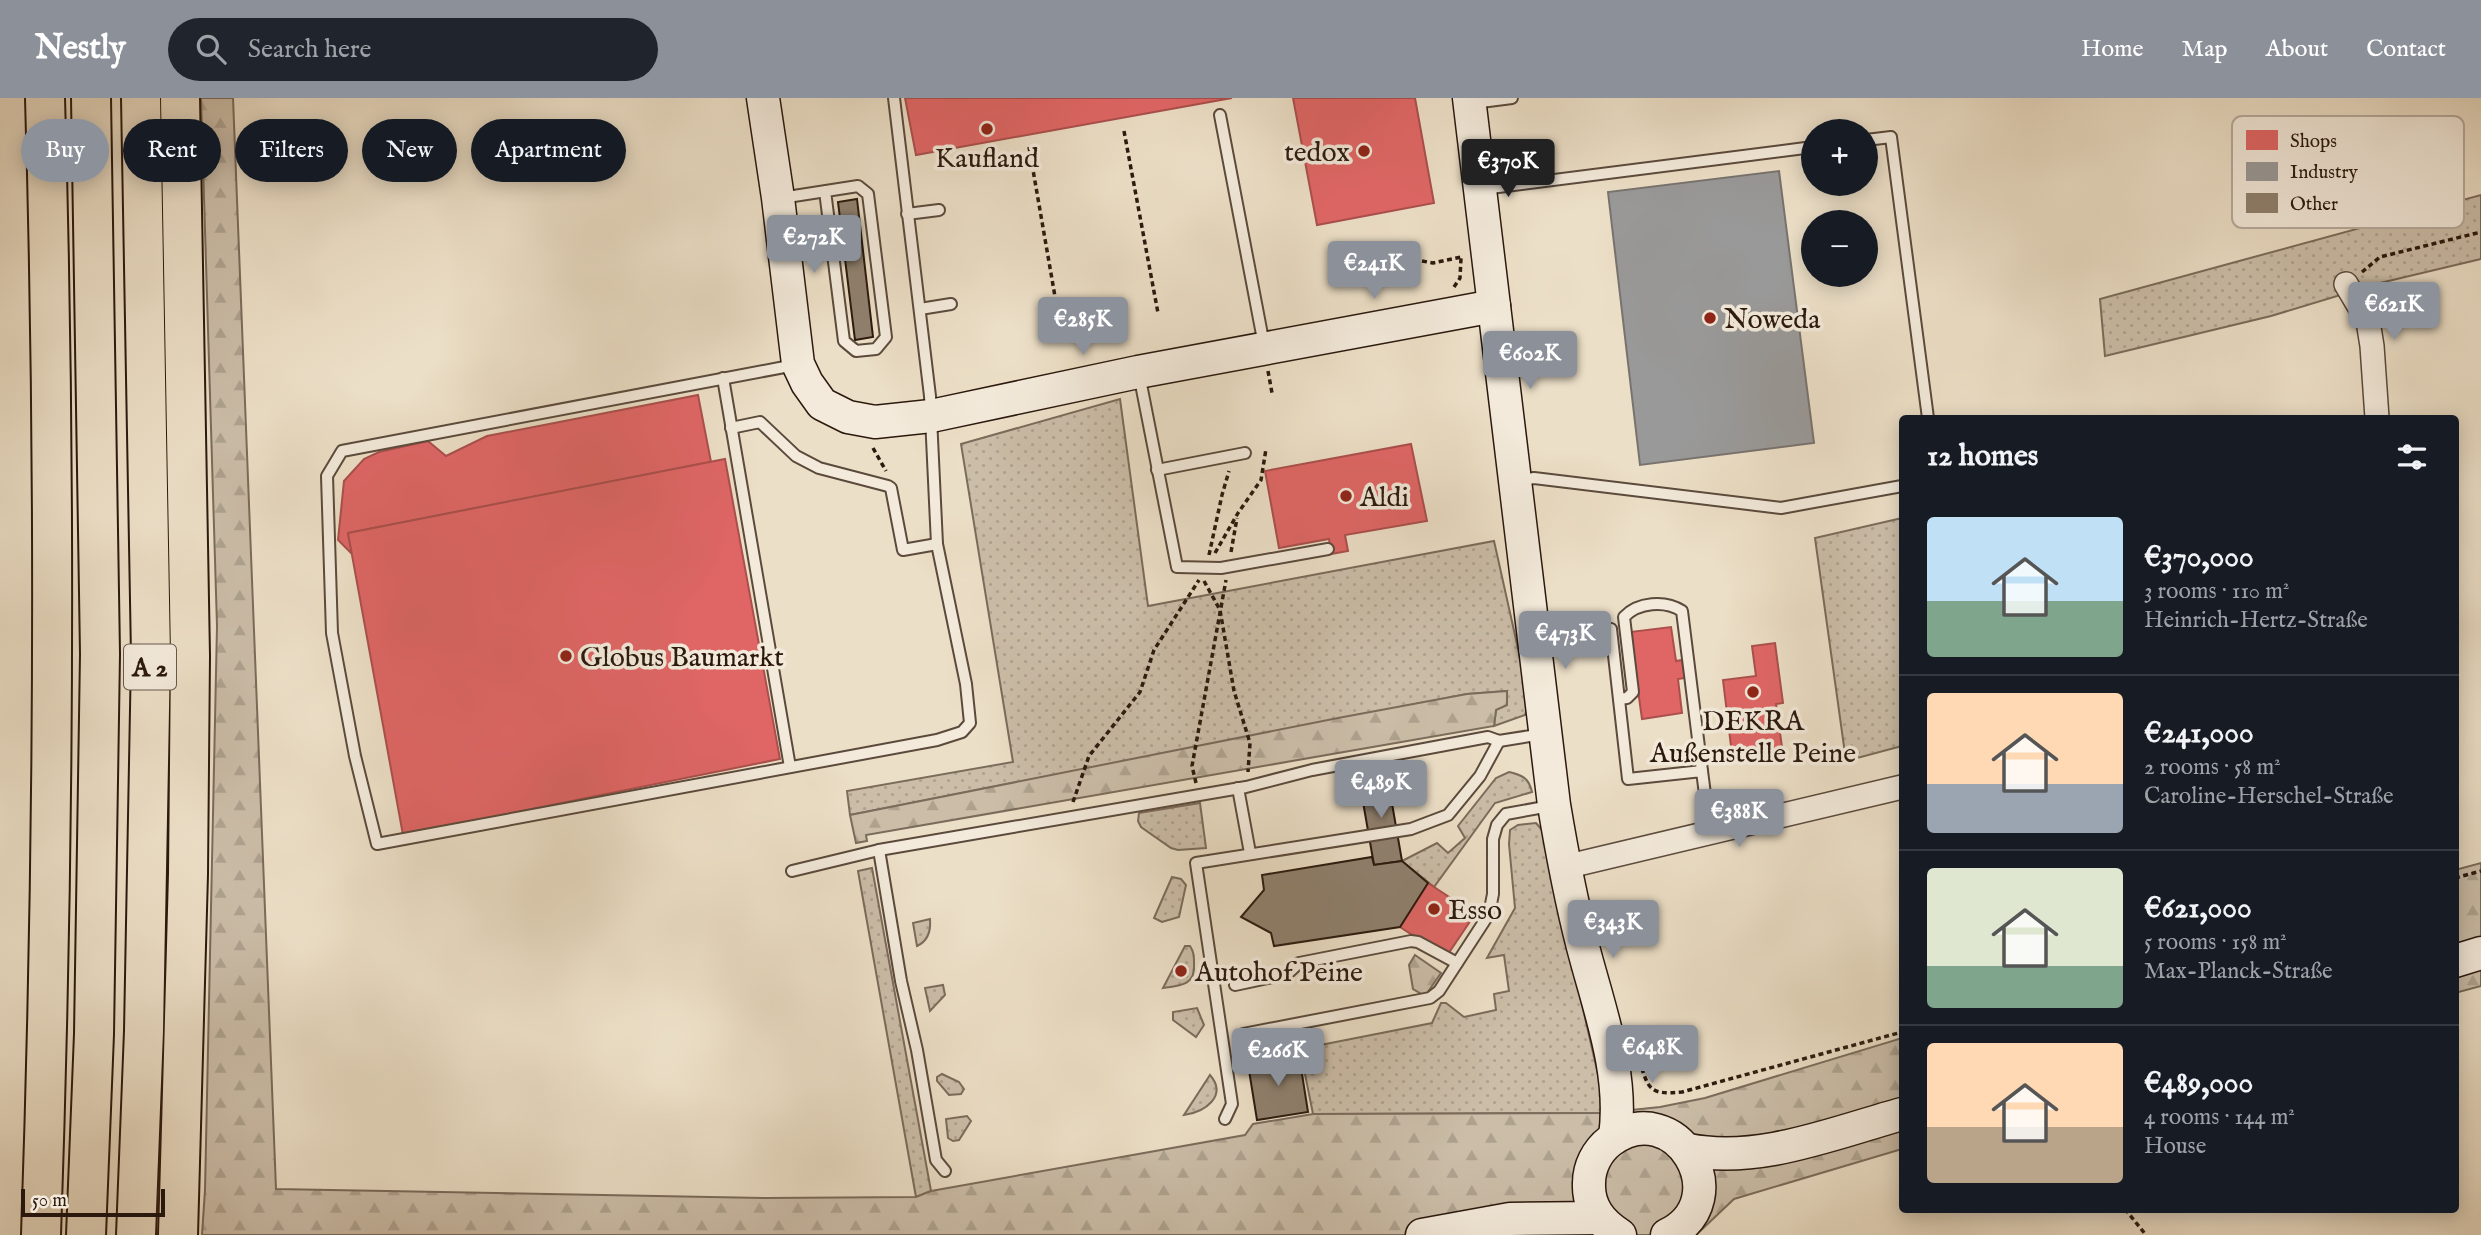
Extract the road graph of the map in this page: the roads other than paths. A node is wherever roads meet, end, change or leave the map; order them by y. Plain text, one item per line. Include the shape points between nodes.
1 (45, 98) edge
2 (91, 98) edge
3 (141, 98) edge
4 (180, 98) edge
5 (763, 98) edge
6 (894, 98) edge
7 (1513, 98) edge
8 (1470, 100) edge
9 (1220, 115) dead end
10 (1878, 139) edge
11 (1801, 149) edge
12 (1480, 190) junction
13 (825, 191) junction
14 (778, 198) junction
15 (939, 210) dead end
16 (907, 214) junction
17 (2346, 284) road end
18 (951, 304) dead end
19 (1494, 306) junction
20 (919, 309) junction
21 (1264, 348) junction
22 (798, 364) junction
23 (1138, 372) junction
24 (723, 378) junction
25 (931, 415) junction
26 (1928, 415) edge
27 (2377, 415) edge
28 (731, 428) junction
29 (1239, 454) road end
30 (1157, 470) junction
31 (1515, 482) junction
32 (1899, 487) edge
33 (937, 544) junction
34 (1328, 549) dead end
35 (1535, 637) junction
36 (1619, 699) junction
37 (1546, 733) junction
38 (1499, 741) junction
39 (790, 767) junction
40 (1702, 771) junction
41 (1242, 788) junction
42 (1899, 788) edge
43 (1554, 805) junction
44 (1710, 834) junction
45 (879, 850) junction
46 (1250, 853) junction
47 (1565, 867) junction
48 (792, 871) dead end
49 (2481, 953) edge
50 (2459, 960) edge
51 (1457, 963) junction
52 (1235, 985) dead end
53 (1243, 1034) dead end
54 (1628, 1068) junction
55 (1899, 1115) edge
56 (1225, 1119) dead end
57 (1654, 1130) junction
58 (1615, 1137) junction
59 (1773, 1149) junction
60 (1688, 1150) junction
61 (945, 1171) dead end
62 (1588, 1180) junction
63 (1699, 1194) junction
64 (1510, 1219) junction
65 (1610, 1227) edge
66 (41, 1235) edge
67 (86, 1235) edge
68 (136, 1235) edge
69 (178, 1235) edge
70 (1422, 1235) edge
71 (1667, 1235) edge

1 - 66 highway via 53,626
2 - 67 highway, A 2 via 100,654
3 - 68 highway, A 2 via 151,656
4 - 69 highway via 190,670
5 - 14 street
6 - 16 lane
7 - 8 lane
8 - 12 street
9 - 21 lane
10 - 26 lane via 1891,137
11 - 12 lane
12 - 19 street
13 - 13 lane via 858,186 868,194 886,337 876,349 856,351 844,341
13 - 14 lane
14 - 22 street
15 - 16 lane
16 - 20 lane
17 - 27 street via 2368,321
18 - 20 lane
19 - 21 street
19 - 31 street
20 - 25 lane
21 - 23 street
22 - 24 lane
22 - 25 street via 822,404 848,417 875,422
23 - 25 street
23 - 30 lane
24 - 28 lane
24 - 39 lane via 342,451 327,476 332,633 377,844
25 - 33 lane
28 - 33 lane via 760,422 796,456 818,468 886,484 891,488 904,550
28 - 39 lane
29 - 30 lane
30 - 34 lane via 1177,566 1228,567
31 - 32 lane via 1534,478 1781,508
31 - 35 street
33 - 39 lane via 970,723 961,732 937,740
35 - 36 lane via 1611,629
35 - 37 street
36 - 40 lane via 1629,779
36 - 40 lane via 1633,692 1624,617 1633,608 1670,603 1682,611
37 - 38 lane
37 - 43 street
38 - 41 lane via 1488,737
38 - 46 lane via 1480,775 1448,815 1411,829
40 - 44 lane
41 - 45 lane
41 - 46 lane
42 - 44 street
43 - 47 street
43 - 51 lane via 1506,814 1497,825 1489,914
44 - 47 street
45 - 48 lane
45 - 61 lane via 936,1160
46 - 56 lane via 1196,863 1233,1104
47 - 54 street
49 - 50 street
51 - 52 lane via 1411,941 1299,963 1287,974
51 - 53 lane via 1430,998
54 - 57 street via 1631,1101
54 - 58 street
55 - 59 street
57 - 58 street
57 - 60 street via 1673,1137
58 - 62 street via 1597,1155
59 - 60 street via 1732,1155
59 - 63 street via 1735,1166
60 - 63 street via 1696,1163
62 - 64 street via 1556,1201
62 - 65 street via 1592,1206
63 - 71 street via 1686,1221
64 - 65 street
64 - 70 street

